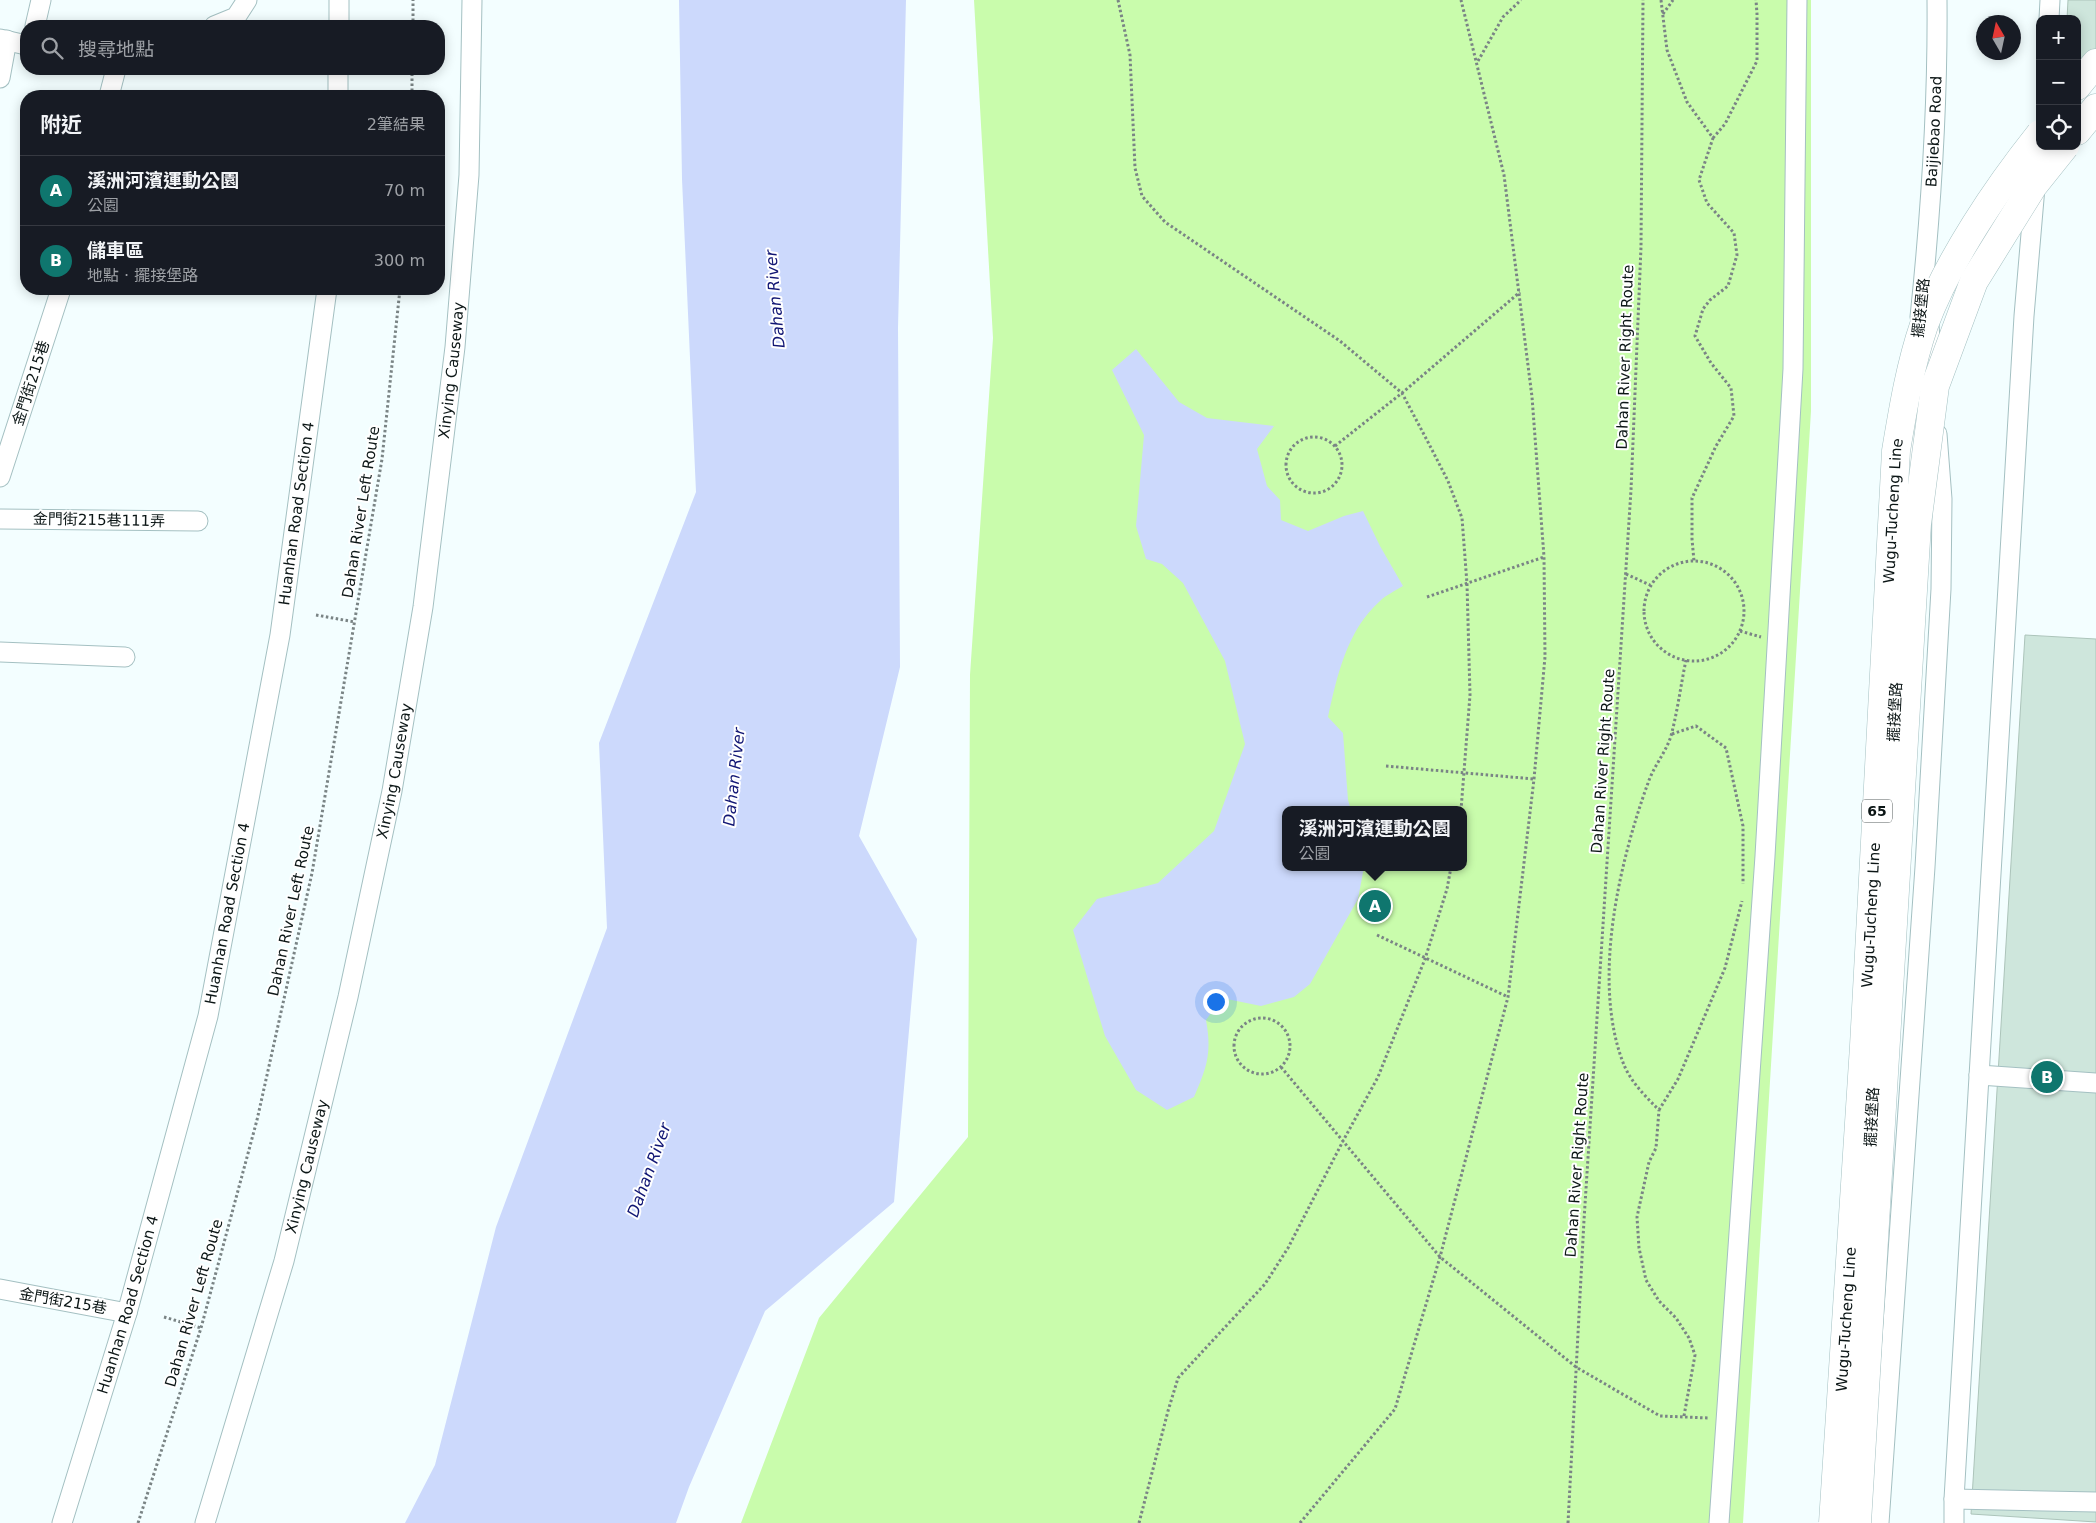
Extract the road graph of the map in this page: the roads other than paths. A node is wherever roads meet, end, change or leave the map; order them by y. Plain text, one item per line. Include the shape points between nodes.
1 (41, 0) edge
2 (247, 0) edge
3 (339, 0) edge
4 (472, 0) edge
5 (1797, 0) edge
6 (1937, 0) edge
7 (2050, 0) edge
8 (2049, 15) edge
9 (36, 20) edge
10 (229, 20) edge
11 (339, 20) edge
12 (3, 40) edge
13 (20, 43) edge
14 (2096, 63) edge
15 (114, 75) edge
16 (338, 75) edge
17 (0, 78) edge
18 (2081, 81) edge
19 (111, 90) edge
20 (338, 90) edge
21 (2096, 108) edge
22 (2081, 126) edge
23 (2036, 139) edge
24 (2038, 150) edge
25 (2062, 150) edge
26 (1926, 264) junction
27 (59, 295) edge
28 (326, 295) edge
29 (0, 477) edge
30 (0, 519) edge
31 (198, 521) dead end
32 (0, 652) edge
33 (126, 657) dead end
34 (1979, 1075) junction
35 (2096, 1083) edge
36 (0, 1289) edge
37 (1860, 1310) junction
38 (127, 1312) junction
39 (1894, 1312) junction
40 (1954, 1499) junction
41 (2096, 1502) edge
42 (62, 1523) edge
43 (205, 1523) edge
44 (1719, 1523) edge
45 (1833, 1523) edge
46 (1846, 1523) edge
47 (1857, 1523) edge
48 (1879, 1523) edge
49 (1954, 1523) edge

1 - 9 street
2 - 10 street via 236,17
3 - 11 street
4 - 43 street, Xinying Causeway via 469,175 455,348 423,607 392,791 348,997 284,1261
5 - 44 street via 1792,379 1764,866
6 - 26 street, Baijiebao Road via 1938,80
7 - 8 street
12 - 13 street
12 - 17 street
14 - 18 highway
15 - 19 street
16 - 20 street
21 - 22 highway
23 - 45 highway, Wugu-Tucheng Line / 65, bridge via 1998,188 1951,268 1925,325 1906,389 1896,451 1864,1046
24 - 34 street via 2024,316
25 - 47 highway, Wugu-Tucheng Line / 65, bridge via 2032,186 1974,281 1935,386 1917,524
26 - 37 street, 擺接堡路 via 1915,374
26 - 39 street, 擺接堡路 via 1942,499 1941,589
27 - 29 street, 金門街215巷
28 - 38 street, Huanhan Road Section 4 via 280,635 208,1016
30 - 31 street, 金門街215巷111弄
32 - 33 street
34 - 35 street
34 - 40 street
36 - 38 street, 金門街215巷
37 - 39 street
37 - 46 street, 擺接堡路
38 - 42 street, Huanhan Road Section 4
39 - 48 street, 擺接堡路
40 - 41 street
40 - 49 street

